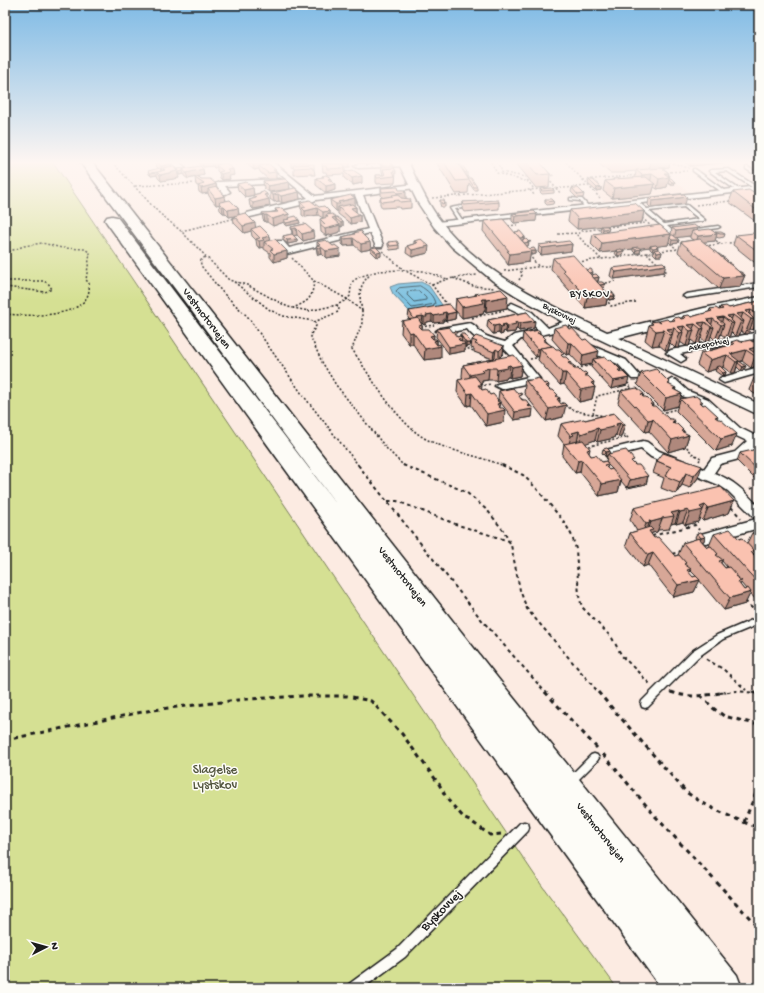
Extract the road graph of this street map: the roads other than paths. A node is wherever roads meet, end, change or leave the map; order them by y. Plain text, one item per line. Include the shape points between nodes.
1 (104, 208) edge
2 (121, 208) edge
3 (278, 208) edge
4 (364, 208) edge
5 (428, 208) edge
6 (452, 208) edge
7 (575, 208) edge
8 (662, 208) edge
9 (688, 208) edge
10 (646, 210) joint
11 (250, 215) road end
12 (461, 221) junction
13 (437, 224) junction
14 (664, 225) junction
15 (718, 227) dead end
16 (373, 230) junction
17 (280, 243) edge
18 (379, 245) road end
19 (740, 282) edge
20 (759, 285) edge
21 (746, 287) junction
22 (686, 296) dead end
23 (759, 301) edge
24 (512, 306) road end
25 (441, 331) edge
26 (573, 331) junction
27 (545, 332) junction
28 (759, 335) edge
29 (605, 337) junction
30 (507, 346) junction
31 (681, 359) dead end
32 (759, 370) edge
33 (636, 377) road end
34 (724, 380) dead end
35 (672, 382) dead end
36 (501, 386) dead end
37 (759, 410) edge
38 (757, 438) edge
39 (610, 453) edge
40 (706, 475) junction
41 (759, 516) edge
42 (754, 524) edge
43 (706, 538) edge
44 (759, 620) edge
45 (645, 704) dead end
46 (594, 758) dead end
47 (574, 778) dead end
48 (521, 832) road end
49 (353, 988) edge
50 (683, 988) edge
51 (724, 988) edge

1 - 50 highway, Vestmotorvejen
2 - 51 highway, Vestmotorvejen via 597,830
3 - 11 street
4 - 16 street
5 - 13 main road, Byskovvej
6 - 12 lane
7 - 12 street
8 - 10 lane
9 - 14 lane via 703,220
10 - 14 lane
12 - 13 street
13 - 26 main road, Byskovvej via 474,261
14 - 15 lane via 673,233
16 - 17 street via 287,251
16 - 18 street
19 - 21 lane
20 - 21 lane
21 - 22 lane
23 - 29 main road
24 - 27 street via 529,314
25 - 30 street via 462,323 470,326 482,338
26 - 27 street via 559,328
26 - 29 main road, Byskovvej
26 - 33 street via 585,347 622,362
27 - 30 street via 518,337
28 - 31 street, Askepotvej via 671,353
29 - 37 main road, Byskovvej
30 - 36 street via 535,379
32 - 34 street
35 - 38 street via 684,393 704,401 736,431
38 - 40 street via 739,455 716,461
39 - 40 street via 643,445 655,454
40 - 41 street via 733,488
42 - 43 street
44 - 45 lane via 720,637 695,654
46 - 47 lane
48 - 49 lane, Byskovvej via 401,953

